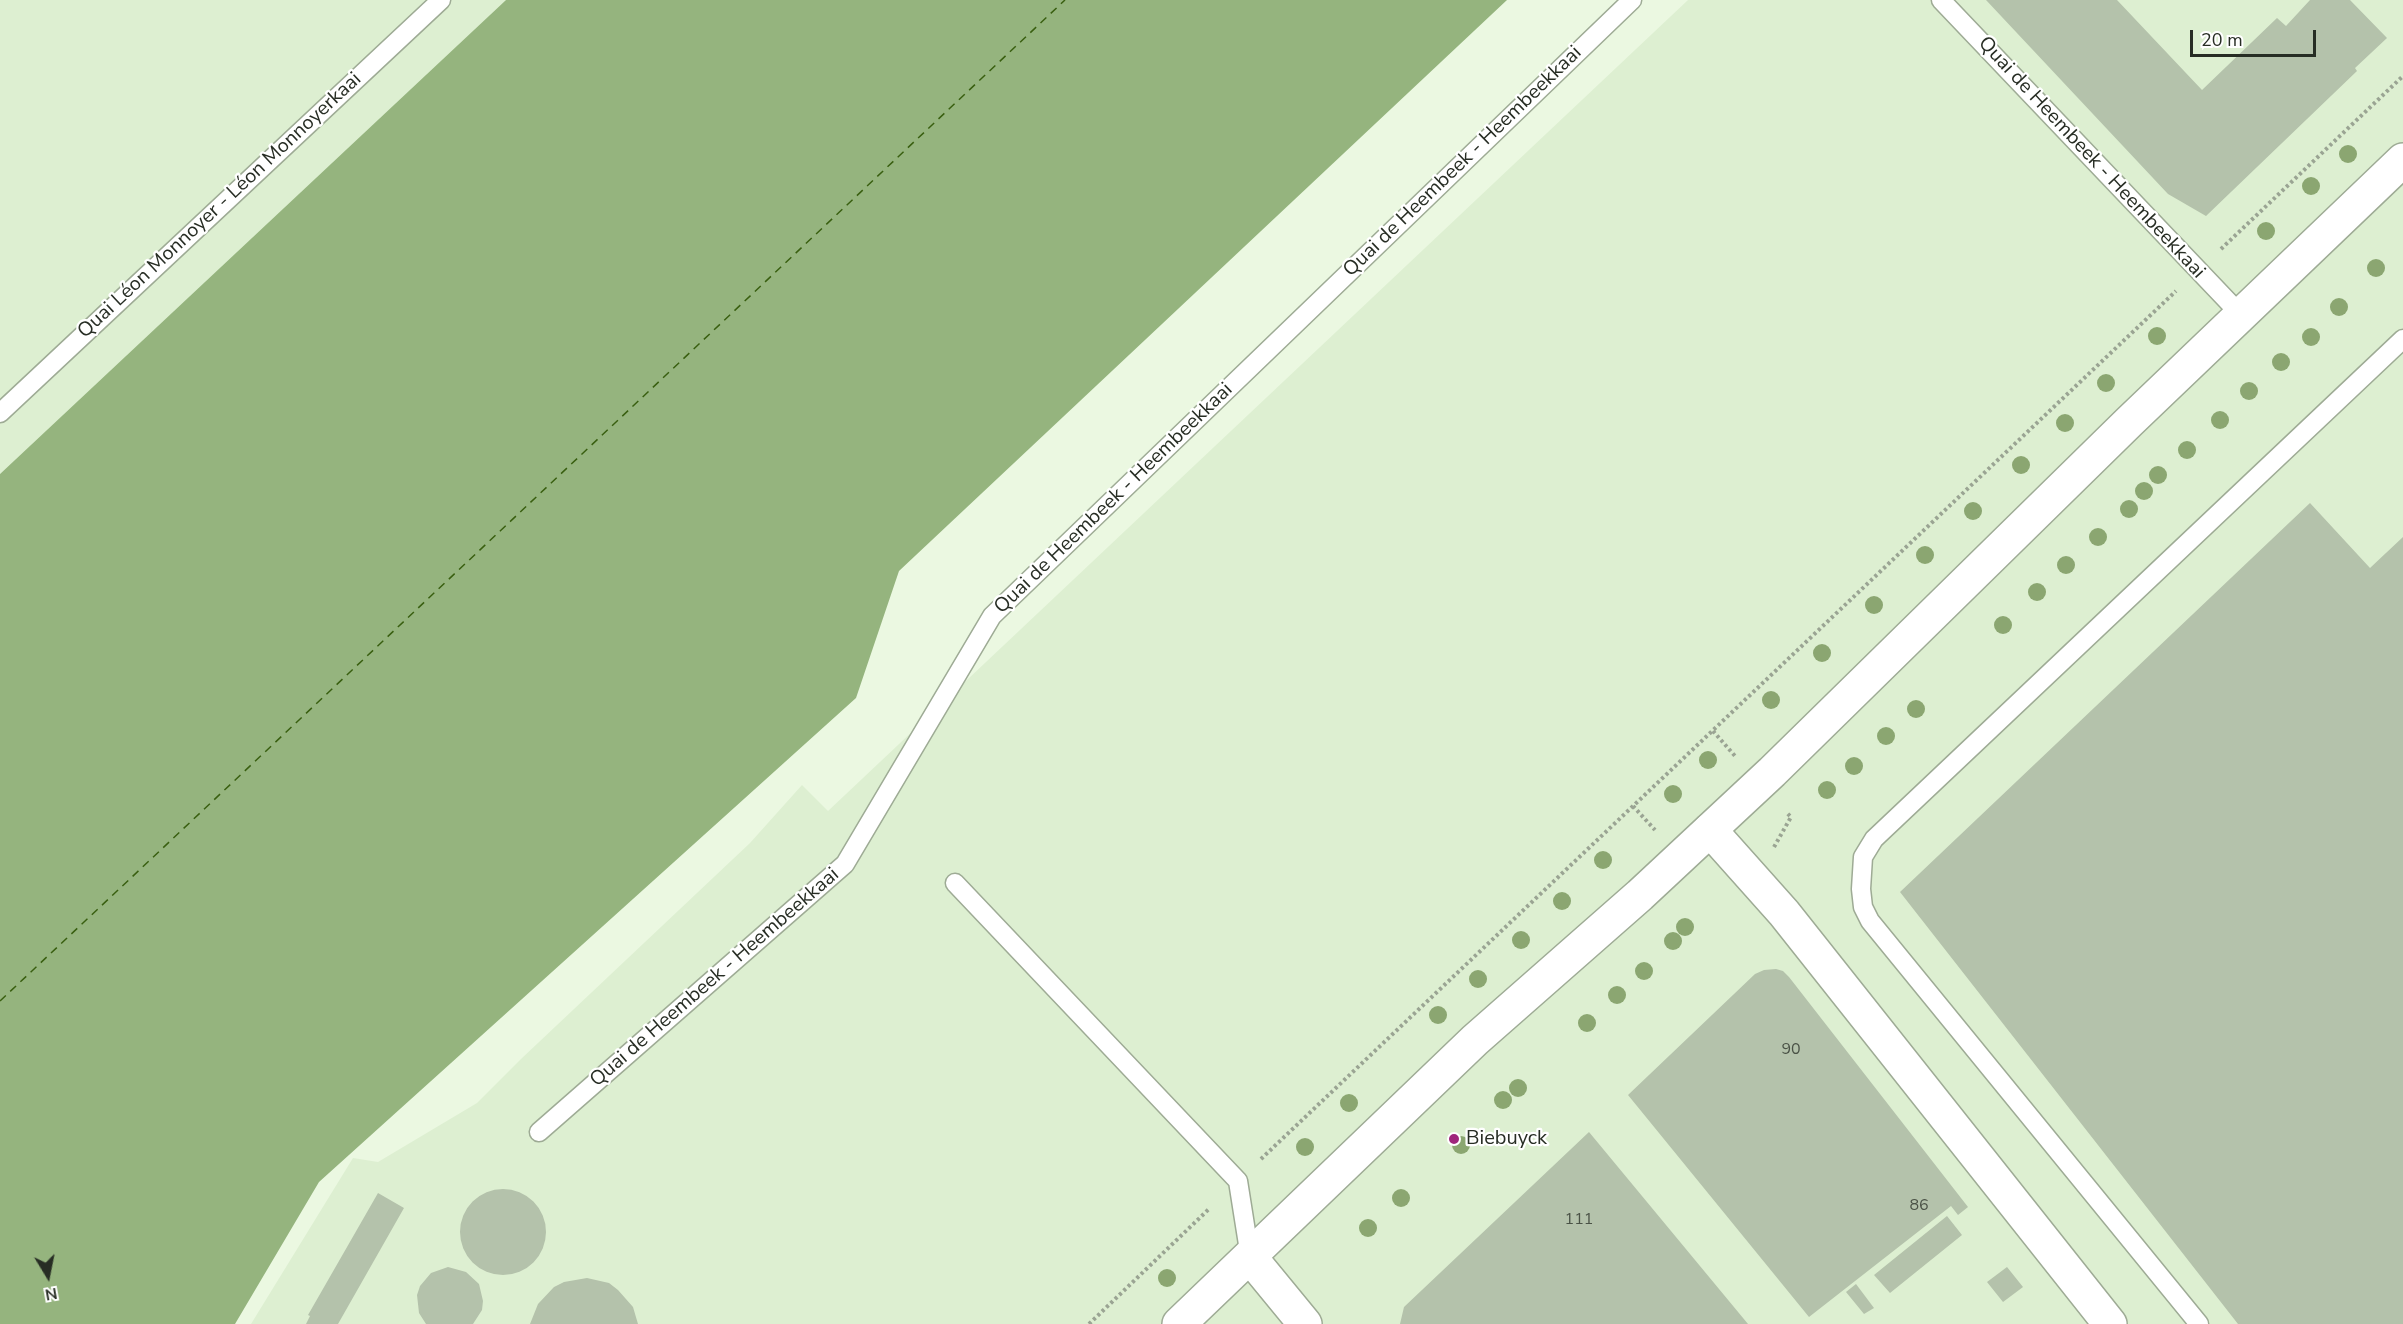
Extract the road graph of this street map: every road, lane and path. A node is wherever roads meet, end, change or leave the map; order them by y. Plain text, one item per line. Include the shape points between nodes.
1 (441, 0) edge
2 (1632, 0) edge
3 (1941, 0) edge
4 (2403, 76) edge
5 (2403, 160) edge
6 (2198, 271) junction
7 (2241, 315) junction
8 (2403, 339) edge
9 (0, 413) edge
10 (1710, 830) junction
11 (955, 883) dead end
12 (539, 1132) dead end
13 (1238, 1181) junction
14 (1250, 1257) junction
15 (1089, 1324) edge
16 (1179, 1324) edge
17 (1305, 1324) edge
18 (2110, 1324) edge
19 (2199, 1324) edge

1 - 9 lane, Quai Léon Monnoyer - Léon Monnoyerkaai
2 - 12 lane, Quai de Heembeek - Heembeekkaai via 992,616 844,864
3 - 6 lane, Quai de Heembeek - Heembeekkaai
4 - 6 path
5 - 7 main road
6 - 7 lane, Quai de Heembeek - Heembeekkaai
6 - 13 path
7 - 10 main road
8 - 19 lane via 1874,839 1863,857 1861,889 1870,921
10 - 14 main road via 1475,1040
10 - 18 main road via 1794,926
11 - 13 lane
13 - 14 lane
13 - 15 path
14 - 16 main road
14 - 17 main road

